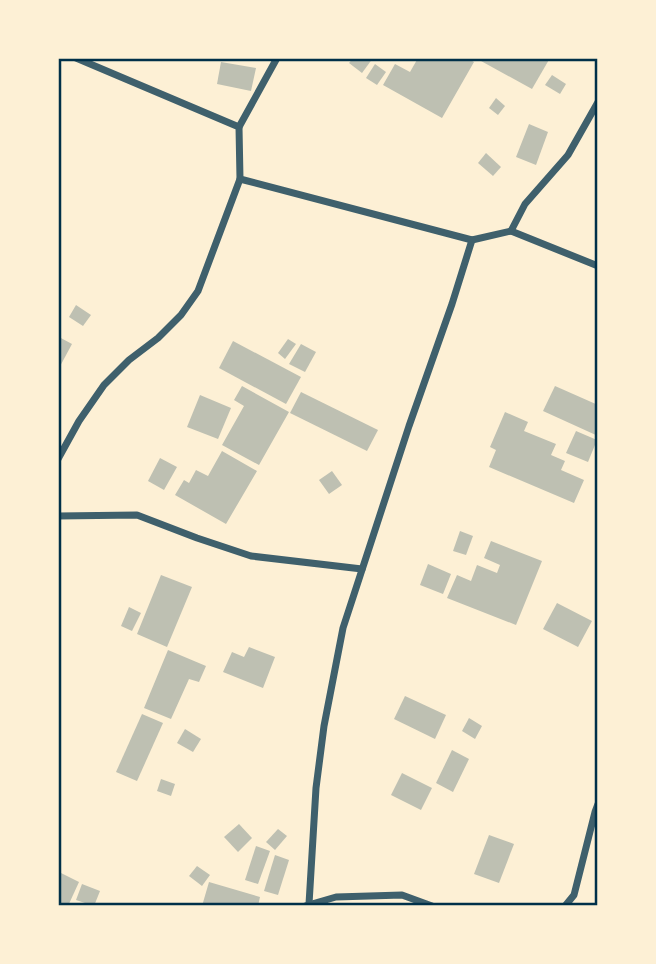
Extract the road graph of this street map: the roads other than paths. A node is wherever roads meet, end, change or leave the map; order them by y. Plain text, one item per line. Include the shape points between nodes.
1 (76, 58) edge
2 (277, 58) edge
3 (598, 102) edge
4 (239, 127) junction
5 (240, 178) junction
6 (511, 231) junction
7 (472, 240) junction
8 (598, 266) edge
9 (58, 459) edge
10 (58, 516) edge
11 (362, 569) junction
12 (598, 804) edge
13 (307, 905) edge
14 (432, 906) edge
15 (565, 906) edge

1 - 4 street
2 - 4 street
3 - 6 street via 568,155 525,204
4 - 5 street
5 - 7 street
5 - 9 street via 198,291 159,338 104,385
6 - 7 street
6 - 8 street
7 - 11 street
10 - 11 street via 137,515 251,556
11 - 13 street via 343,628 324,726
12 - 15 street via 574,895
13 - 14 street via 336,897 402,895

